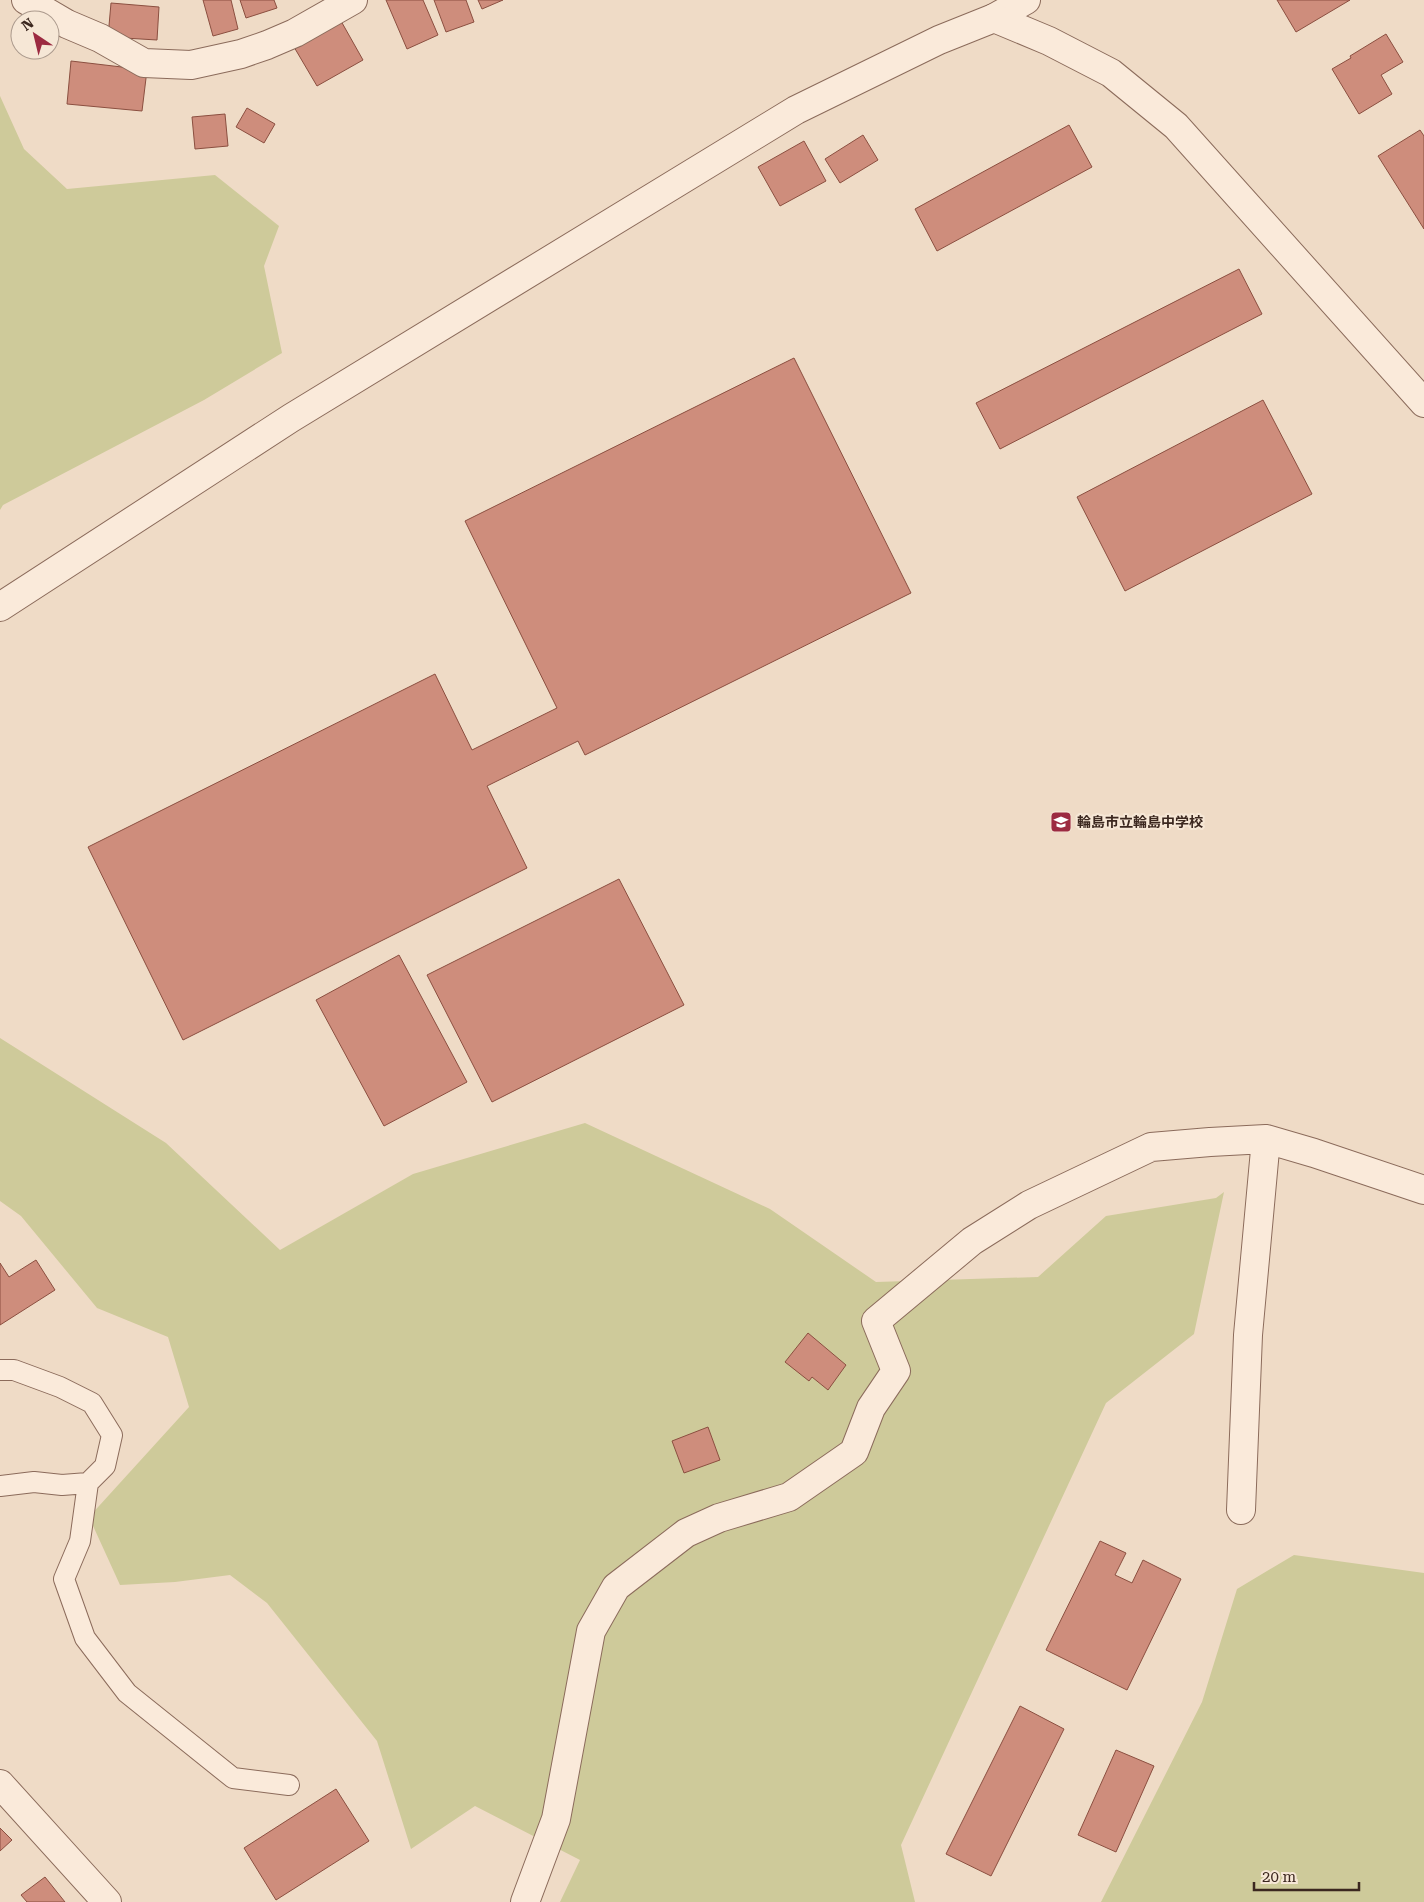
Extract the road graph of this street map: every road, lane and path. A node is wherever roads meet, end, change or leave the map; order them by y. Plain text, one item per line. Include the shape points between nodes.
1 (26, 0) edge
2 (353, 0) edge
3 (1026, 0) edge
4 (994, 18) junction
5 (1424, 403) edge
6 (0, 607) edge
7 (1266, 1139) junction
8 (1424, 1190) edge
9 (0, 1370) edge
10 (88, 1483) junction
11 (0, 1486) edge
12 (1241, 1510) dead end
13 (0, 1784) edge
14 (289, 1785) dead end
15 (107, 1902) edge
16 (525, 1902) edge

1 - 2 street via 144,63 191,65 241,54 295,34
3 - 4 street
4 - 5 street via 1111,73 1176,126
4 - 6 street via 939,40 796,110 291,418
7 - 8 street
7 - 12 street via 1248,1335
7 - 16 street via 1151,1148 1030,1205 972,1241 876,1321 896,1371 871,1408 854,1452 789,1497 719,1518 686,1533 616,1587 591,1631 556,1819
9 - 10 lane via 14,1370 92,1403 112,1435 105,1466
10 - 11 lane via 34,1482
10 - 14 lane via 80,1541 64,1580 85,1638 126,1693 233,1778
13 - 15 street

